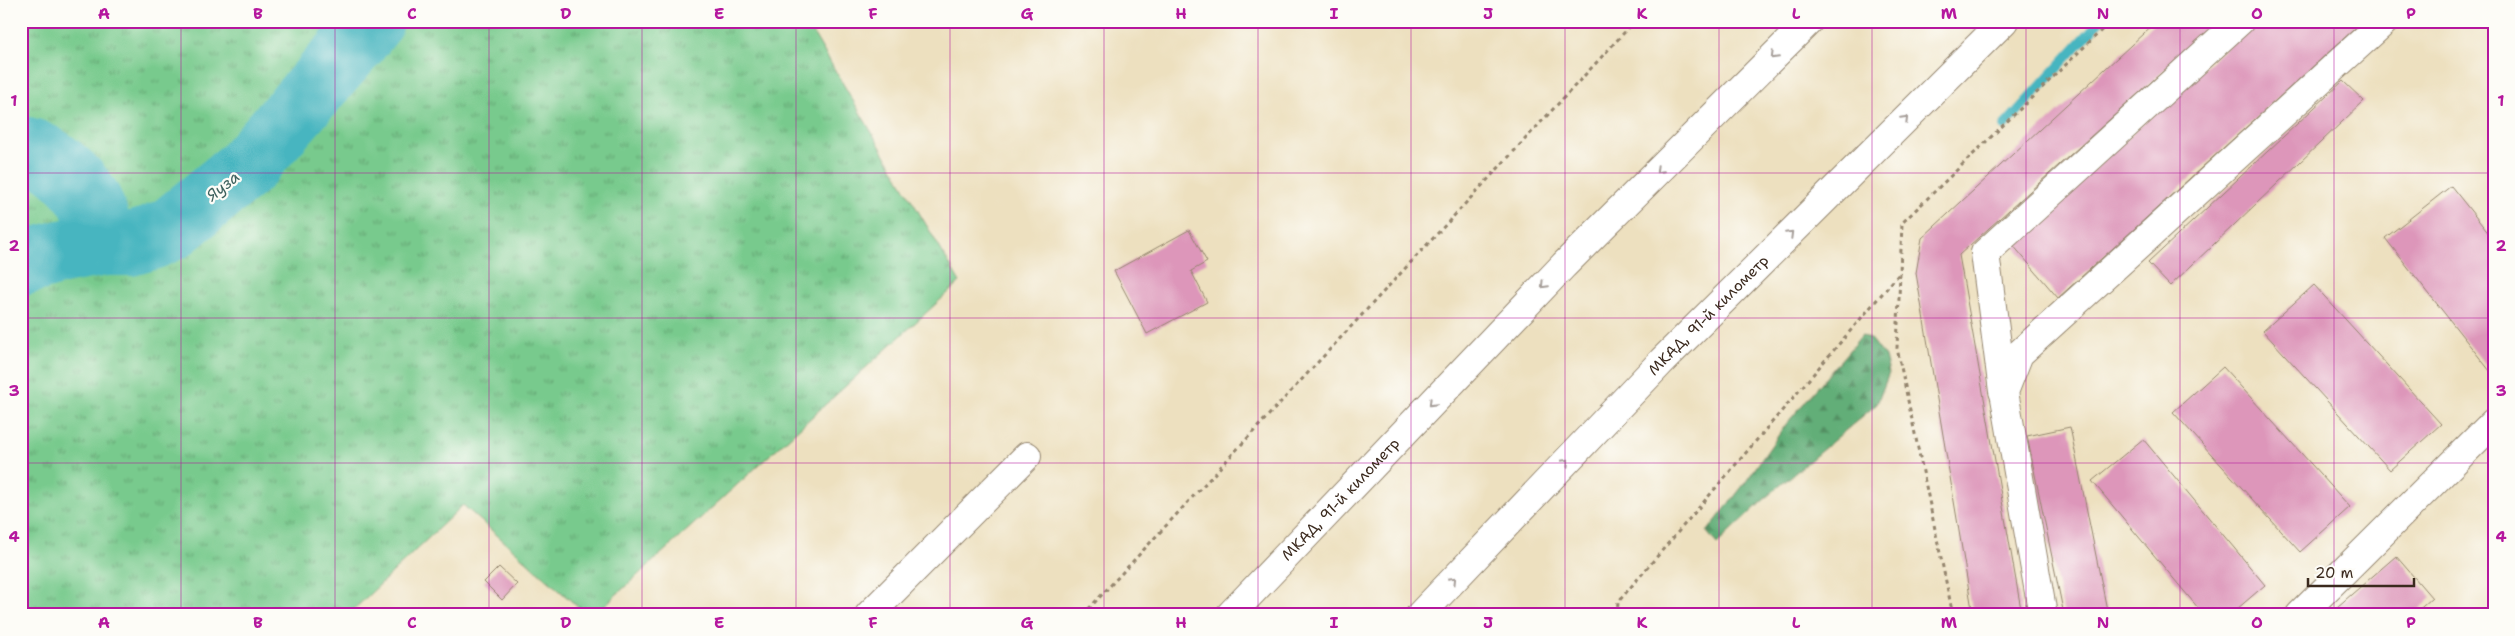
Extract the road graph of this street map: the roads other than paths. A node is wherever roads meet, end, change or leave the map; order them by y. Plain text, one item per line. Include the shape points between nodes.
1 (1809, 21) edge
2 (2004, 21) edge
3 (2240, 21) edge
4 (2385, 21) edge
5 (2004, 392) junction
6 (2494, 422) edge
7 (1027, 456) dead end
8 (869, 615) edge
9 (1230, 615) edge
10 (1420, 615) edge
11 (2043, 615) edge
12 (2300, 615) edge

1 -> 9 main road, МКАД, 91-й километр via 1564,264
10 -> 2 main road, МКАД, 91-й километр via 1662,361
3 - 5 main road via 1985,253
4 - 5 main road via 2019,354
5 - 11 main road
6 - 12 main road
7 - 8 main road

